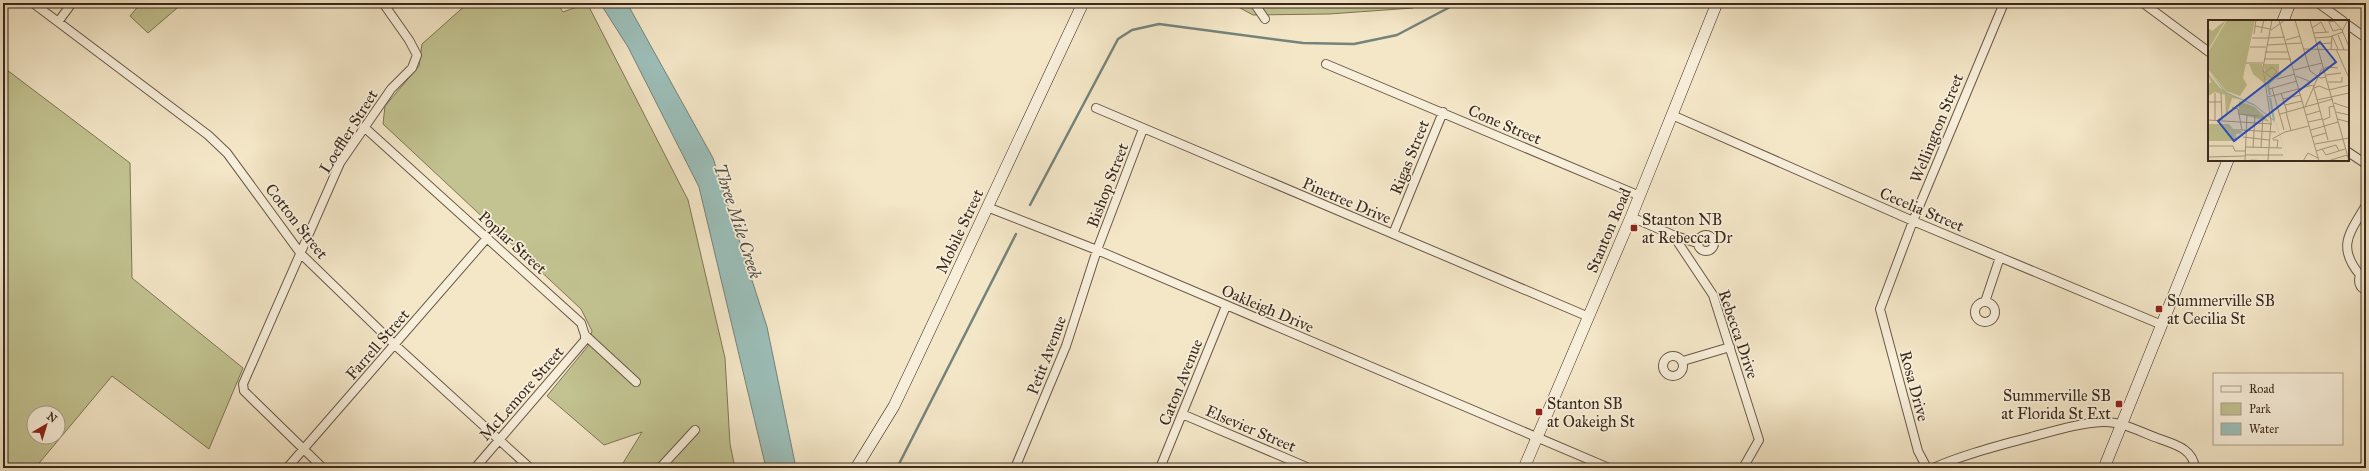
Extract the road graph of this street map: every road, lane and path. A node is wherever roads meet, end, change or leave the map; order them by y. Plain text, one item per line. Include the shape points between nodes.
1 (33, 3) edge
2 (72, 3) edge
3 (1084, 3) edge
4 (1254, 3) edge
5 (1718, 3) edge
6 (2004, 3) edge
7 (2143, 3) edge
8 (2290, 3) edge
9 (2318, 3) edge
10 (383, 4) edge
11 (1265, 19) dead end
12 (2283, 20) edge
13 (2342, 20) edge
14 (58, 22) junction
15 (2349, 26) edge
16 (2366, 38) edge
17 (2208, 51) edge
18 (1326, 64) dead end
19 (1096, 108) dead end
20 (1443, 112) junction
21 (1672, 115) junction
22 (364, 127) junction
23 (1143, 129) junction
24 (2349, 153) edge
25 (2228, 161) edge
26 (2366, 164) edge
27 (1640, 196) junction
28 (2366, 205) edge
29 (987, 207) junction
30 (1631, 217) junction
31 (1913, 221) junction
32 (1393, 234) junction
33 (1673, 235) junction
34 (487, 238) junction
35 (1697, 243) dead end
36 (1097, 250) junction
37 (301, 254) junction
38 (2000, 257) junction
39 (2363, 273) edge
40 (2366, 290) edge
41 (1985, 302) dead end
42 (1226, 306) junction
43 (1880, 309) joint
44 (1589, 317) junction
45 (2162, 325) junction
46 (585, 335) junction
47 (395, 344) junction
48 (1730, 347) junction
49 (1683, 362) dead end
50 (636, 382) dead end
51 (1182, 414) junction
52 (2122, 424) junction
53 (695, 430) dead end
54 (1537, 437) junction
55 (500, 440) junction
56 (303, 450) junction
57 (286, 468) edge
58 (323, 468) edge
59 (475, 468) edge
60 (530, 468) edge
61 (660, 468) edge
62 (856, 468) edge
63 (1015, 468) edge
64 (1160, 468) edge
65 (1309, 468) edge
66 (1524, 468) edge
67 (1609, 468) edge
68 (1743, 468) edge
69 (1927, 468) edge
70 (1933, 468) edge
71 (2104, 468) edge
72 (2194, 468) edge

1 - 14 street, Cotton Street
2 - 14 street
3 - 29 street, Mobile Street
4 - 11 street
5 - 21 street, Stanton Road
6 - 31 street, Wellington Street
7 - 17 street
8 - 12 street
9 - 13 street
10 - 22 street, Loeffler Street via 417,55 412,68 391,90
14 - 37 street, Cotton Street via 208,135 227,153
15 - 16 street
18 - 20 street, Cone Street
19 - 23 street, Pinetree Drive
20 - 27 street, Cone Street
20 - 32 street, Rigas Street
21 - 27 street, Stanton Road
21 - 31 street, Cecelia Street
22 - 34 street, Poplar Street
22 - 37 street, Loeffler Street via 340,163
23 - 32 street, Pinetree Drive
23 - 36 street, Bishop Street
24 - 26 street
25 - 45 street
27 - 30 street, Stanton Road
28 - 39 street via 2348,236 2346,251
29 - 36 street, Oakleigh Drive
29 - 62 street, Mobile Street via 894,406
30 - 33 street
30 - 44 street, Stanton Road
31 - 38 street, Cecelia Street
31 - 43 street, Wellington Street
32 - 44 street, Pinetree Drive
33 - 35 street
33 - 48 street, Rebecca Drive via 1713,295
34 - 46 street, Poplar Street via 581,323
34 - 47 street, Farrell Street
36 - 42 street, Oakleigh Drive
36 - 63 street, Petit Avenue via 1066,346
37 - 47 street, Cotton Street
37 - 56 street, Loeffler Street via 242,384 244,392
38 - 41 street
38 - 45 street, Cecelia Street
39 - 40 street via 2360,284
42 - 51 street, Caton Avenue
42 - 54 street, Oakleigh Drive
43 - 69 street, Rosa Drive via 1918,451
44 - 54 street, Stanton Road
45 - 52 street
46 - 50 street, Poplar Street
46 - 55 street, McLemore Street via 585,340
47 - 55 street, Cotton Street
47 - 56 street, Farrell Street
48 - 49 street
48 - 68 street, Rebecca Drive via 1759,440
51 - 64 street, Caton Avenue
51 - 65 street, Elsevier Street
52 - 70 street via 2103,422 2064,428 1960,456
52 - 71 street
52 - 72 street via 2137,432 2179,446 2190,454
53 - 61 street
54 - 66 street, Stanton Road
54 - 67 street, Oakleigh Drive
55 - 59 street, McLemore Street
55 - 60 street, Cotton Street
56 - 57 street, Farrell Street
56 - 58 street, Loeffler Street

